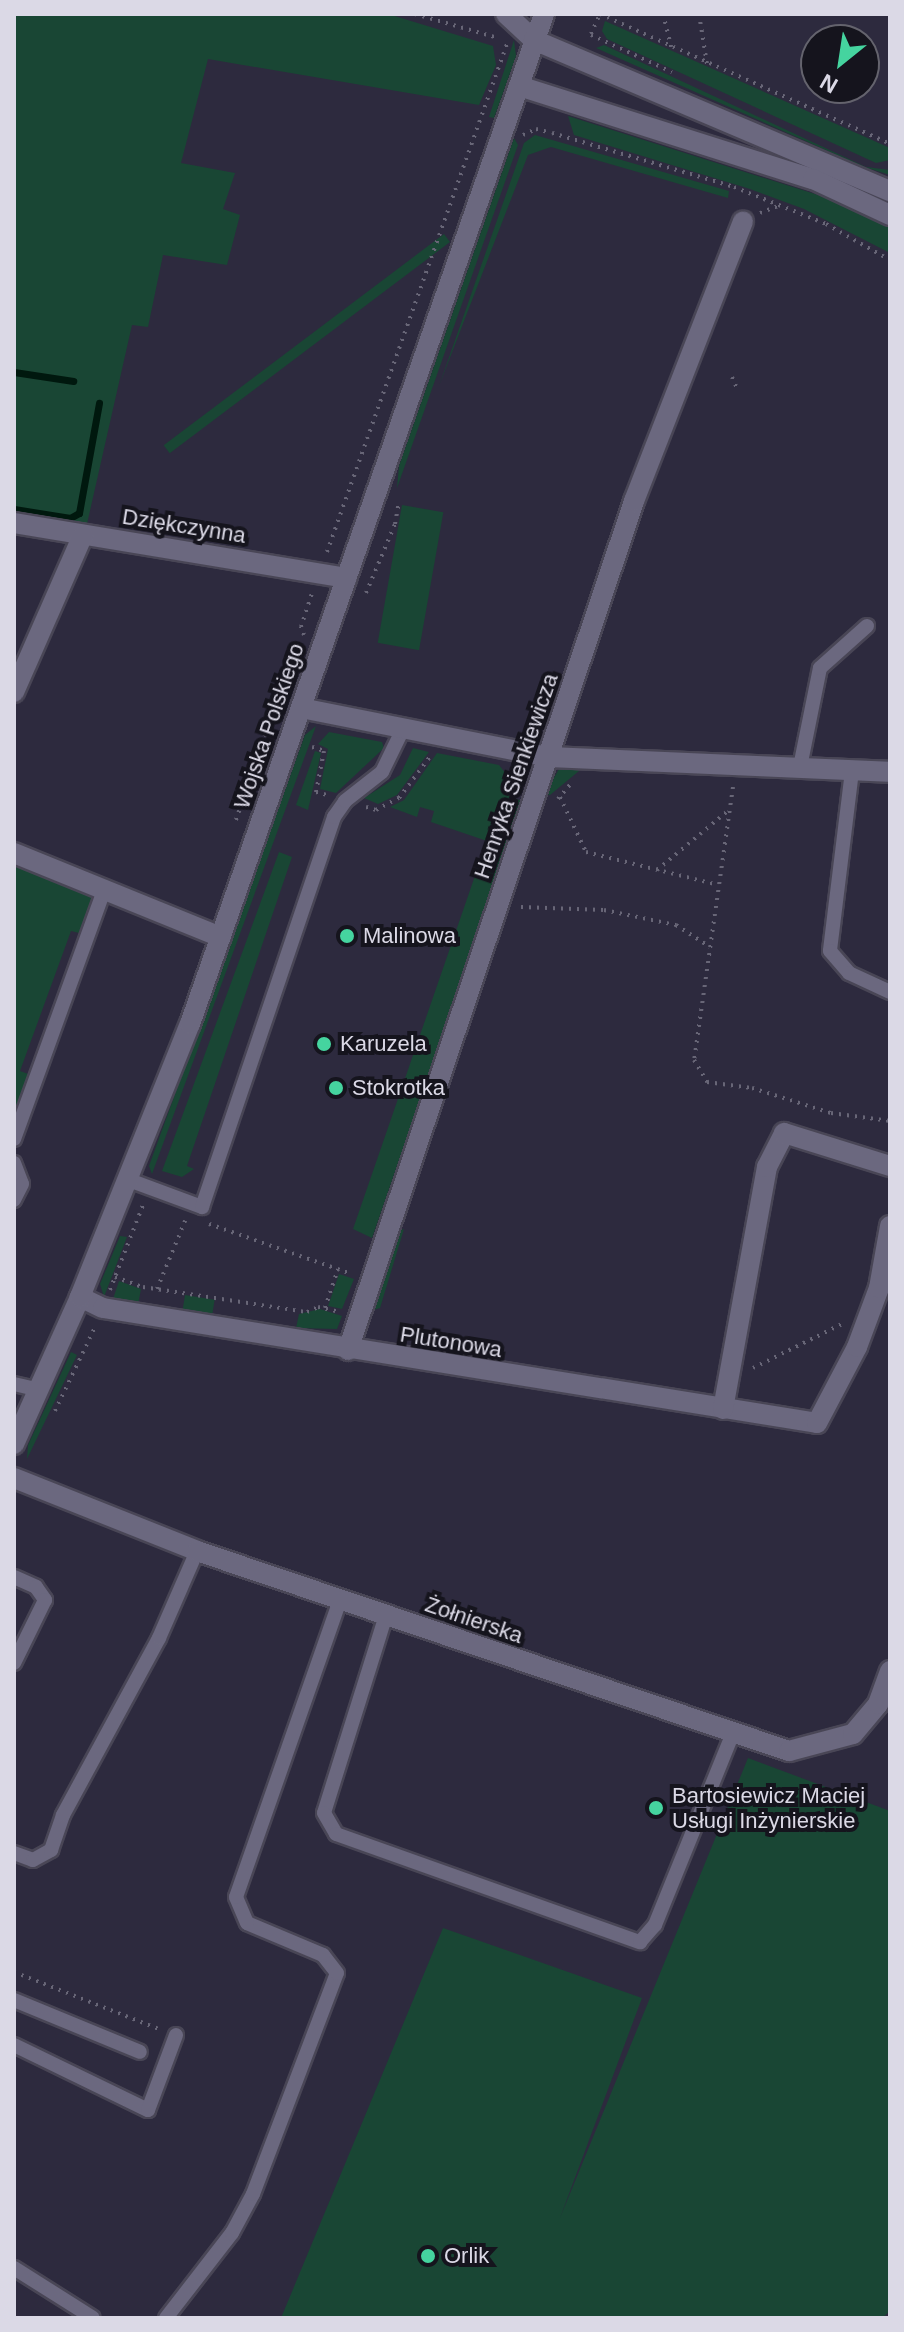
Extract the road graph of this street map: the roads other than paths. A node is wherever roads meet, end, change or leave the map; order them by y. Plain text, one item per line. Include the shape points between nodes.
1 (506, 14) edge
2 (544, 14) edge
3 (534, 40) junction
4 (519, 86) junction
5 (890, 191) edge
6 (890, 215) edge
7 (743, 222) dead end
8 (14, 523) edge
9 (83, 535) junction
10 (346, 578) junction
11 (867, 626) dead end
12 (14, 692) edge
13 (301, 708) junction
14 (402, 731) junction
15 (548, 757) junction
16 (800, 767) junction
17 (852, 771) junction
18 (890, 772) edge
19 (14, 853) edge
20 (104, 890) junction
21 (221, 937) junction
22 (890, 992) edge
23 (14, 1139) edge
24 (14, 1163) edge
25 (890, 1166) edge
26 (129, 1180) junction
27 (14, 1200) edge
28 (890, 1226) edge
29 (80, 1297) junction
30 (348, 1350) junction
31 (14, 1384) edge
32 (40, 1390) junction
33 (723, 1409) junction
34 (14, 1444) edge
35 (14, 1478) edge
36 (197, 1551) junction
37 (14, 1577) edge
38 (340, 1600) junction
39 (386, 1615) junction
40 (14, 1663) edge
41 (890, 1671) edge
42 (732, 1735) junction
43 (14, 1853) edge
44 (14, 2000) edge
45 (176, 2035) road end
46 (14, 2045) edge
47 (140, 2052) dead end
48 (14, 2268) edge
49 (93, 2318) edge
50 (166, 2318) edge

1 - 3 street
2 - 3 street, Wojska Polskiego
3 - 4 street, Wojska Polskiego
3 - 5 street
4 - 6 street via 813,179
4 - 10 street, Wojska Polskiego
7 - 15 street, Henryka Sienkiewicza via 681,371
8 - 9 street, Dziękczynna
9 - 10 street, Dziękczynna
9 - 12 street
10 - 13 street, Wojska Polskiego
11 - 16 lane via 820,668
13 - 14 street
13 - 21 street, Wojska Polskiego
14 - 15 street
14 - 26 lane via 382,772 345,801 334,817 202,1207
15 - 16 street
15 - 30 street, Henryka Sienkiewicza
16 - 17 street
17 - 18 street
17 - 22 lane via 830,951 849,973
19 - 20 street
20 - 21 street
20 - 23 lane
21 - 26 street, Wojska Polskiego
24 - 27 lane via 22,1184
25 - 33 street via 784,1133 767,1167
26 - 29 street, Wojska Polskiego
28 - 33 street, Plutonowa via 879,1288 817,1423
29 - 30 street, Plutonowa via 103,1308
29 - 32 street, Wojska Polskiego
30 - 33 street, Plutonowa
31 - 32 lane
32 - 34 street, Wojska Polskiego
35 - 36 street, Żołnierska
36 - 38 street, Żołnierska
36 - 43 lane via 151,1652 63,1815 51,1850 33,1860
37 - 40 lane via 36,1587 45,1600
38 - 39 street, Żołnierska
38 - 50 lane via 236,1897 247,1923 323,1955 337,1973 253,2194 232,2233
39 - 42 street, Żołnierska
39 - 42 lane via 324,1813 336,1834 640,1942 655,1925
41 - 42 street, Żołnierska via 878,1704 853,1734 789,1751
44 - 47 lane
45 - 46 lane via 148,2110
48 - 49 lane

